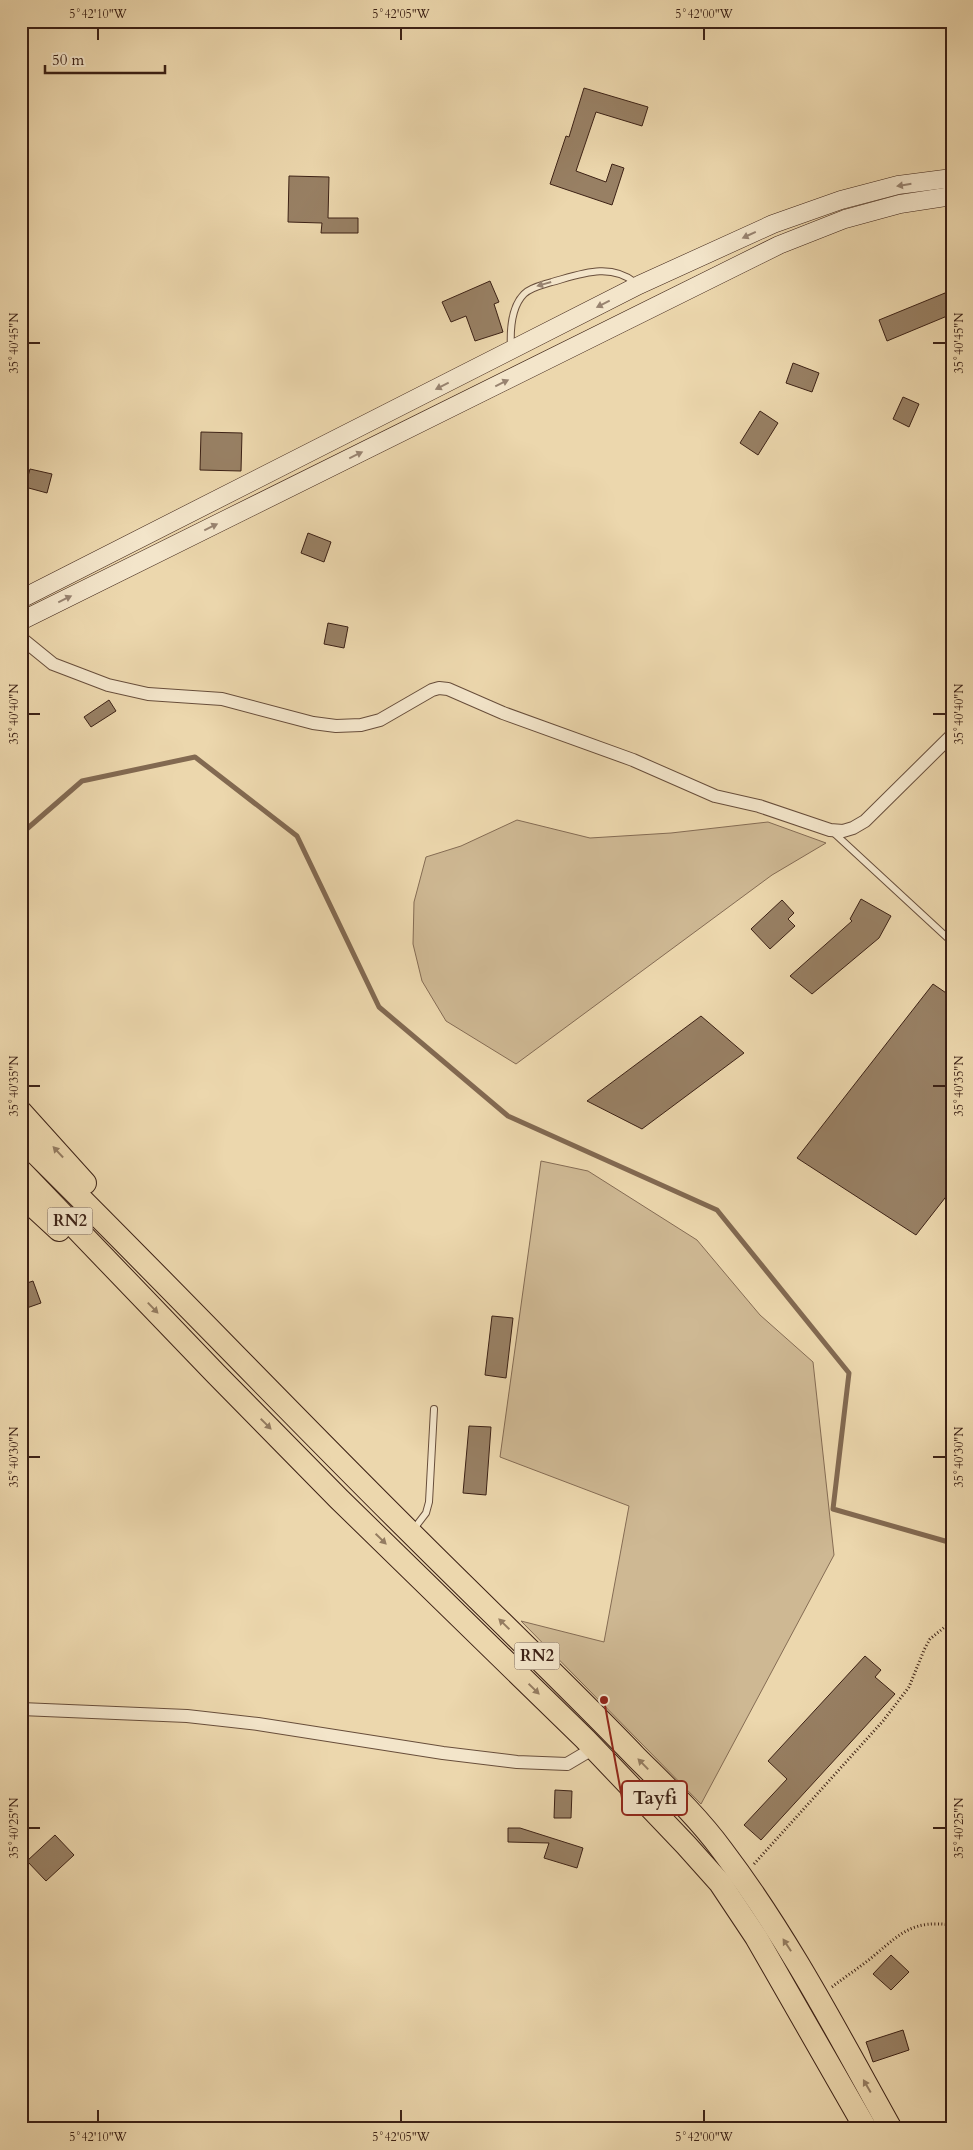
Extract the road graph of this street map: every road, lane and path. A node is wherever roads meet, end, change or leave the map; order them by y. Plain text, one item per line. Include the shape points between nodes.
1 (952, 178) edge
2 (952, 196) edge
3 (639, 285) junction
4 (511, 352) junction
5 (21, 599) edge
6 (21, 621) edge
7 (21, 638) edge
8 (952, 735) edge
9 (830, 830) junction
10 (952, 942) edge
11 (21, 1112) edge
12 (21, 1139) edge
13 (21, 1171) edge
14 (21, 1194) edge
15 (118, 1234) junction
16 (119, 1272) junction
17 (434, 1409) dead end
18 (410, 1532) junction
19 (952, 1621) edge
20 (21, 1709) edge
21 (594, 1748) junction
22 (742, 1877) junction
23 (952, 1925) edge
24 (817, 1997) junction
25 (866, 2129) edge
26 (891, 2129) edge

1 -> 3 street via 898,185 840,200 773,224
6 -> 2 street via 779,245 845,219 900,204
3 -> 4 street
3 -> 4 lane via 619,273 590,271 535,287 524,293 517,304 511,329
4 -> 5 street
7 - 9 street via 53,664 108,685 148,694 222,699 313,724 361,725 380,720 432,690 448,689 633,760 714,796 759,806
8 - 9 street via 864,821 843,831
9 - 10 lane
15 -> 11 highway via 86,1185
12 - 15 highway, RN2
13 - 16 highway, RN2
14 - 16 highway via 84,1251
15 - 18 highway, RN2 via 234,1356
16 -> 21 highway, RN2 via 339,1499
17 - 18 lane via 429,1502 426,1513
22 -> 18 highway, RN2 via 691,1813 583,1701
19 - 22 path via 930,1639 909,1687 883,1721
20 - 21 street via 186,1716 517,1762 567,1764
21 - 25 highway, RN2 via 720,1883 756,1937
24 -> 22 highway, RN2
23 - 24 path via 914,1927 897,1935
26 -> 24 highway, RN2

